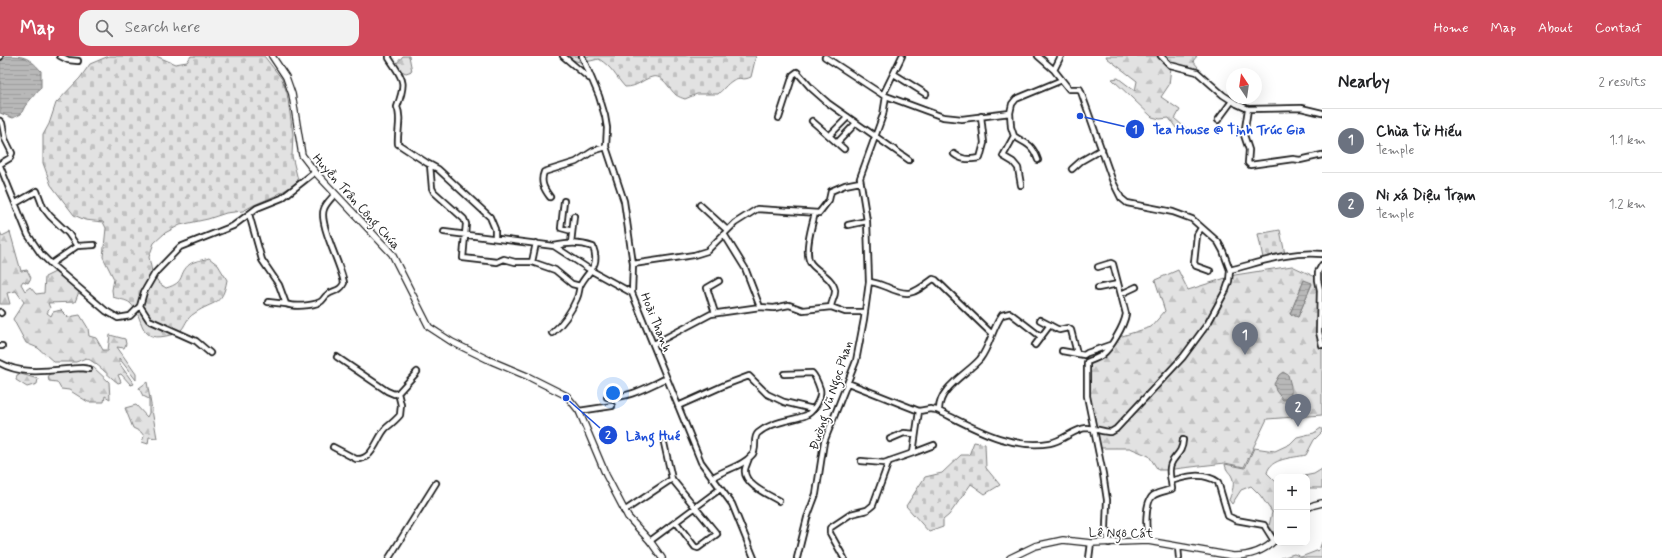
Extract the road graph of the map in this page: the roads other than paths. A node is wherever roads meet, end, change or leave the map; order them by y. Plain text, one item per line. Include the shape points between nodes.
1 (60, 56) edge
2 (272, 56) edge
3 (389, 56) edge
4 (563, 56) edge
5 (582, 56) edge
6 (902, 56) edge
7 (1038, 56) edge
8 (1061, 56) edge
9 (1161, 56) edge
10 (825, 57) dead end
11 (78, 61) dead end
12 (1054, 70) junction
13 (894, 74) junction
14 (591, 79) junction
15 (1062, 80) junction
16 (926, 94) dead end
17 (884, 95) junction
18 (1226, 96) edge
19 (1230, 104) edge
20 (1238, 104) edge
21 (1248, 109) junction
22 (1322, 113) edge
23 (1010, 114) junction
24 (981, 116) junction
25 (848, 117) junction
26 (779, 118) dead end
27 (1218, 120) dead end
28 (0, 121) edge
29 (812, 121) dead end
30 (856, 123) junction
31 (830, 136) junction
32 (1014, 136) junction
33 (875, 137) junction
34 (837, 143) junction
35 (606, 147) junction
36 (844, 149) dead end
37 (1102, 149) junction
38 (954, 154) dead end
39 (1322, 155) edge
40 (909, 160) dead end
41 (1038, 160) dead end
42 (0, 165) edge
43 (430, 165) junction
44 (1072, 169) dead end
45 (315, 172) junction
46 (860, 182) junction
47 (1021, 185) dead end
48 (336, 194) junction
49 (550, 197) dead end
50 (564, 201) dead end
51 (16, 203) junction
52 (700, 205) dead end
53 (815, 213) junction
54 (249, 214) junction
55 (574, 216) dead end
56 (867, 221) junction
57 (848, 225) dead end
58 (1201, 228) junction
59 (727, 230) junction
60 (572, 231) junction
61 (444, 232) dead end
62 (466, 234) junction
63 (724, 234) junction
64 (495, 238) junction
65 (536, 243) junction
66 (571, 243) junction
67 (94, 245) dead end
68 (77, 246) junction
69 (554, 246) junction
70 (1322, 254) edge
71 (532, 262) junction
72 (51, 264) junction
73 (633, 264) junction
74 (1322, 265) edge
75 (1098, 267) dead end
76 (1230, 270) junction
77 (592, 271) junction
78 (1210, 271) dead end
79 (719, 281) dead end
80 (869, 282) junction
81 (1118, 284) junction
82 (580, 286) junction
83 (1136, 287) dead end
84 (1098, 288) dead end
85 (632, 293) junction
86 (1121, 294) junction
87 (268, 302) dead end
88 (286, 304) junction
89 (140, 306) junction
90 (760, 307) junction
91 (831, 308) junction
92 (865, 312) junction
93 (716, 313) junction
94 (1040, 320) dead end
95 (1050, 325) junction
96 (552, 333) dead end
97 (991, 333) junction
98 (1040, 336) junction
99 (654, 344) junction
100 (1035, 345) dead end
101 (1110, 345) junction
102 (1322, 346) edge
103 (1062, 351) dead end
104 (210, 353) dead end
105 (1077, 353) junction
106 (1084, 355) junction
107 (337, 357) dead end
108 (1087, 362) junction
109 (0, 363) edge
110 (89, 370) dead end
111 (416, 372) dead end
112 (784, 374) dead end
113 (667, 378) junction
114 (848, 383) junction
115 (398, 393) junction
116 (607, 397) dead end
117 (612, 406) dead end
118 (678, 406) junction
119 (813, 410) junction
120 (579, 411) junction
121 (939, 411) junction
122 (919, 412) junction
123 (1093, 429) junction
124 (915, 434) junction
125 (890, 439) dead end
126 (1183, 440) dead end
127 (664, 443) dead end
128 (934, 445) dead end
129 (333, 447) dead end
130 (913, 453) junction
131 (749, 458) junction
132 (861, 461) dead end
133 (889, 461) junction
134 (712, 478) junction
135 (672, 479) junction
136 (1171, 481) junction
137 (436, 483) dead end
138 (720, 489) junction
139 (779, 501) dead end
140 (1322, 503) edge
141 (1310, 506) edge
142 (695, 507) junction
143 (624, 511) junction
144 (676, 522) junction
145 (1274, 536) edge
146 (1274, 540) edge
147 (650, 541) junction
148 (1148, 541) junction
149 (1092, 543) junction
150 (1109, 543) junction
151 (1178, 546) junction
152 (390, 558) edge
153 (662, 558) edge
154 (754, 558) edge
155 (797, 558) edge
156 (844, 558) edge
157 (1010, 558) edge
158 (1089, 558) edge
159 (1179, 558) edge

1 - 11 street
2 - 45 street, Huyền Trân Công Chúa via 286,77 292,94 302,155
3 - 43 street via 402,78 403,91 397,107 400,113 398,144
4 - 14 street
5 - 14 street, Hoài Thanh
6 - 13 street, Đường Vũ Ngọc Phan
7 - 12 street
8 - 12 street
9 - 18 street via 1170,65 1197,72
10 - 17 street
12 - 15 street
13 - 16 street
13 - 17 street, Đường Vũ Ngọc Phan
14 - 35 street, Hoài Thanh via 599,96 607,128
15 - 23 street via 1016,99
15 - 37 street via 1069,88 1080,90
17 - 24 street via 943,117 962,119
17 - 33 street, Đường Vũ Ngọc Phan via 883,115
19 - 27 street
20 - 21 street
21 - 22 street via 1301,108
21 - 39 street via 1244,135 1249,150 1248,164 1300,160
23 - 24 street
23 - 32 street
24 - 38 street via 984,143 980,158 966,160
25 - 26 street via 828,103 797,72 793,75
25 - 30 street
25 - 31 street
28 - 42 street via 12,153 10,158
29 - 31 street
30 - 33 street
30 - 34 street
31 - 34 street
32 - 41 street via 1031,146
32 - 47 street via 1003,156 1018,168
33 - 40 street
33 - 46 street, Đường Vũ Ngọc Phan via 861,172
34 - 36 street
35 - 49 street via 593,151 576,162 544,172 544,188
35 - 73 street, Hoài Thanh via 624,201
37 - 44 street
37 - 58 street via 1112,182 1120,198 1127,204 1173,212 1192,219
42 - 51 street
43 - 62 street via 434,192 464,219
43 - 64 street via 438,169 490,217 495,229
45 - 48 street, Huyền Trân Công Chúa
45 - 54 street via 282,198
46 - 53 street via 831,191 825,207 819,213
46 - 56 street, Đường Vũ Ngọc Phan
48 - 88 street via 323,212 343,280 342,286 319,302
48 - 120 street, Huyền Trân Công Chúa via 392,254 428,326 452,342 567,396
50 - 60 street via 561,228
51 - 68 street via 37,191 43,207
51 - 72 street via 30,239
52 - 59 street
53 - 59 street via 757,209
53 - 91 street via 809,238 809,260 833,285 835,295
54 - 88 street via 262,260 280,285
54 - 89 street via 233,226 180,248 155,273 144,292
55 - 60 street
56 - 57 street
56 - 80 street, Đường Vũ Ngọc Phan
58 - 76 street via 1218,242
58 - 78 street via 1197,235 1194,263
59 - 63 street
60 - 66 street
61 - 62 street
62 - 64 street
62 - 71 street via 463,258 497,262 504,259
63 - 73 street via 707,251
63 - 90 street via 745,268
64 - 65 street
65 - 69 street
65 - 71 street
66 - 69 street
66 - 77 street via 593,248 596,260
67 - 68 street
68 - 72 street
69 - 77 street
70 - 76 street via 1276,256
71 - 82 street via 555,270 572,284
72 - 89 street via 118,318 130,316
73 - 85 street, Hoài Thanh
74 - 102 street via 1318,272 1318,280 1319,332
75 - 81 street via 1113,264
76 - 123 street via 1226,290 1208,323 1183,357 1116,429 1110,432
77 - 82 street
77 - 85 street
79 - 93 street via 707,288
80 - 92 street, Đường Vũ Ngọc Phan
80 - 97 street via 902,294 917,290 933,279 936,280
81 - 84 street
81 - 86 street
82 - 96 street via 566,320
83 - 86 street
85 - 99 street, Hoài Thanh
86 - 101 street via 1126,314 1125,322
87 - 88 street
89 - 104 street via 149,320 196,341
90 - 91 street via 789,305 803,310
90 - 93 street
91 - 92 street via 845,312
92 - 114 street, Đường Vũ Ngọc Phan via 856,361
93 - 99 street
94 - 95 street
95 - 98 street
95 - 105 street via 1059,330 1071,330
97 - 98 street via 1002,315 1009,313
97 - 121 street via 989,343 980,359 948,390 939,404
98 - 100 street
99 - 113 street, Hoài Thanh
101 - 106 street
101 - 108 street via 1102,355
103 - 105 street
105 - 106 street
106 - 108 street
107 - 115 street via 388,391
108 - 123 street via 1087,396
109 - 110 street via 27,371 82,368
111 - 115 street
112 - 119 street via 814,375 820,395
113 - 116 street via 629,395
113 - 118 street, Hoài Thanh
114 - 122 street
114 - 155 street, Đường Vũ Ngọc Phan via 824,442 816,494
115 - 129 street via 400,415 384,430 368,455 360,460
117 - 120 street
118 - 119 street via 749,376 767,394
118 - 134 street, Hoài Thanh via 702,462
119 - 131 street via 805,416 780,422 758,433 754,453
120 - 143 street, Huyền Trân Công Chúa
121 - 122 street via 930,409
121 - 123 street via 1001,440 1023,444 1049,443 1086,428
122 - 124 street
123 - 150 street via 1106,493 1106,528
124 - 125 street via 904,433
124 - 130 street
126 - 136 street via 1181,450 1169,466
127 - 135 street
128 - 130 street
130 - 133 street
131 - 134 street
131 - 139 street via 745,470 750,482
132 - 133 street
133 - 156 street via 873,505 863,512 851,514 830,528 830,533
134 - 138 street, Hoài Thanh
135 - 142 street
135 - 143 street
136 - 145 street via 1195,475 1213,479 1221,487 1228,516 1236,520 1264,524
136 - 148 street via 1172,488 1153,495 1150,500 1146,526
137 - 152 street
138 - 142 street
138 - 154 street, Hoài Thanh via 732,504
140 - 141 street
142 - 144 street
142 - 144 street via 717,534 698,548
143 - 147 street, Huyền Trân Công Chúa
144 - 147 street
146 - 151 street, Lê Ngô Cát via 1254,553 1241,556
147 - 153 street, Huyền Trân Công Chúa
148 - 150 street, Lê Ngô Cát
148 - 151 street, Lê Ngô Cát
149 - 150 street, Lê Ngô Cát
149 - 157 street, Lê Ngô Cát via 1063,540 1035,546
149 - 158 street
151 - 159 street

